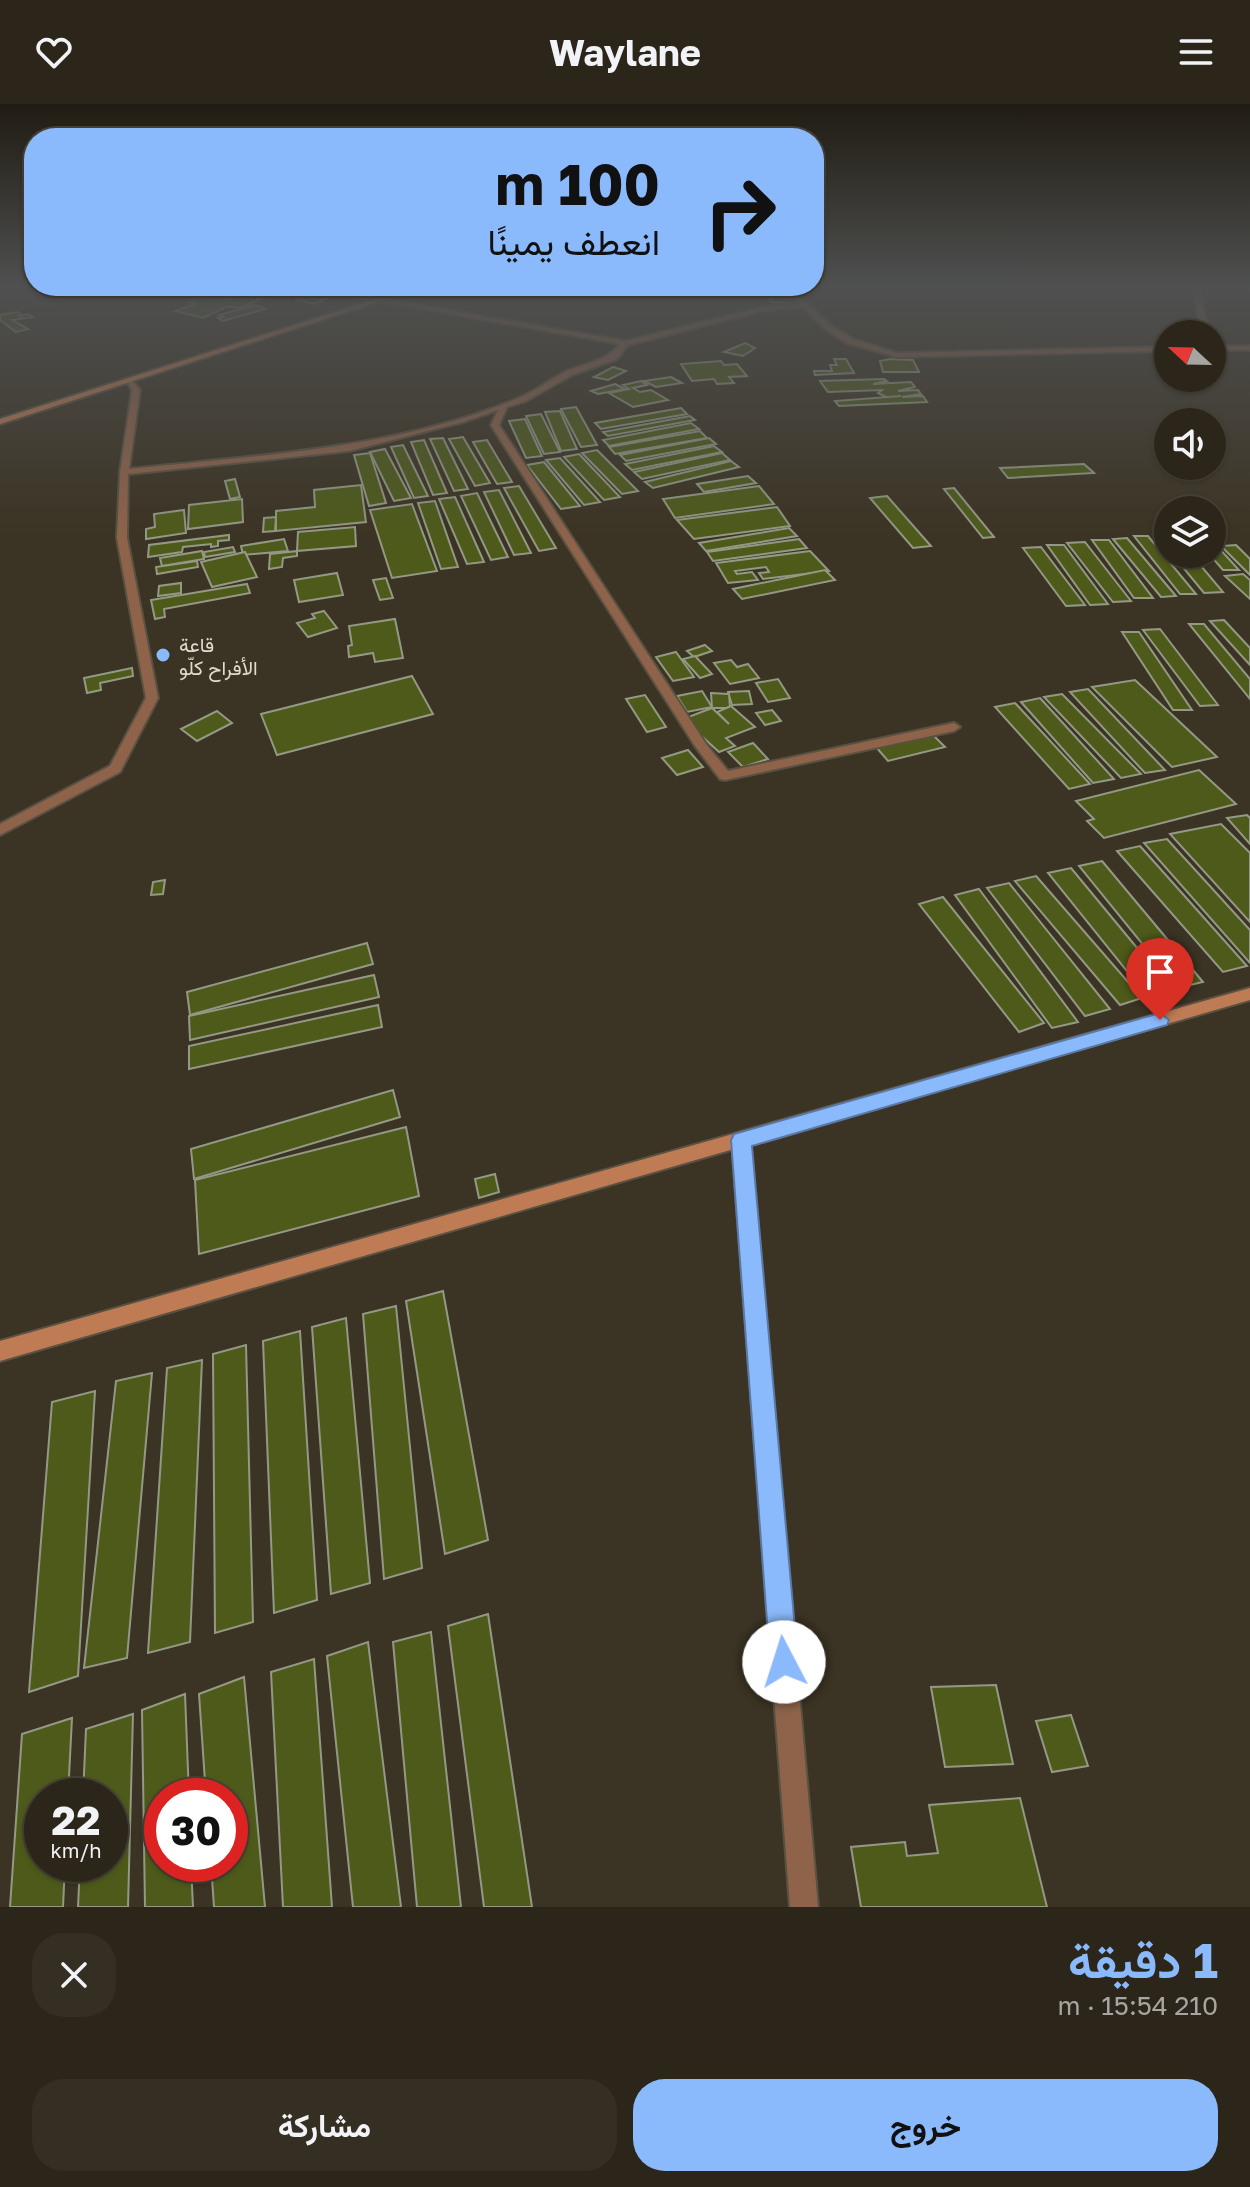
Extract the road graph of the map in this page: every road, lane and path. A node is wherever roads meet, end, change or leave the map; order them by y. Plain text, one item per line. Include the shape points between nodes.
1 (162, 370) edge
2 (577, 370) edge
3 (128, 381) junction
4 (504, 405) junction
5 (0, 422) edge
6 (124, 472) junction
7 (954, 727) dead end
8 (0, 830) edge
9 (1250, 994) edge
10 (741, 1140) junction
11 (0, 1351) edge
12 (804, 1907) edge

1 - 3 street
2 - 4 street
3 - 5 street
3 - 6 street via 136,390
4 - 6 street via 349,448
4 - 7 street via 495,425 725,776
6 - 8 street via 122,538 152,698 115,769
9 - 10 street
10 - 11 street
10 - 12 street

